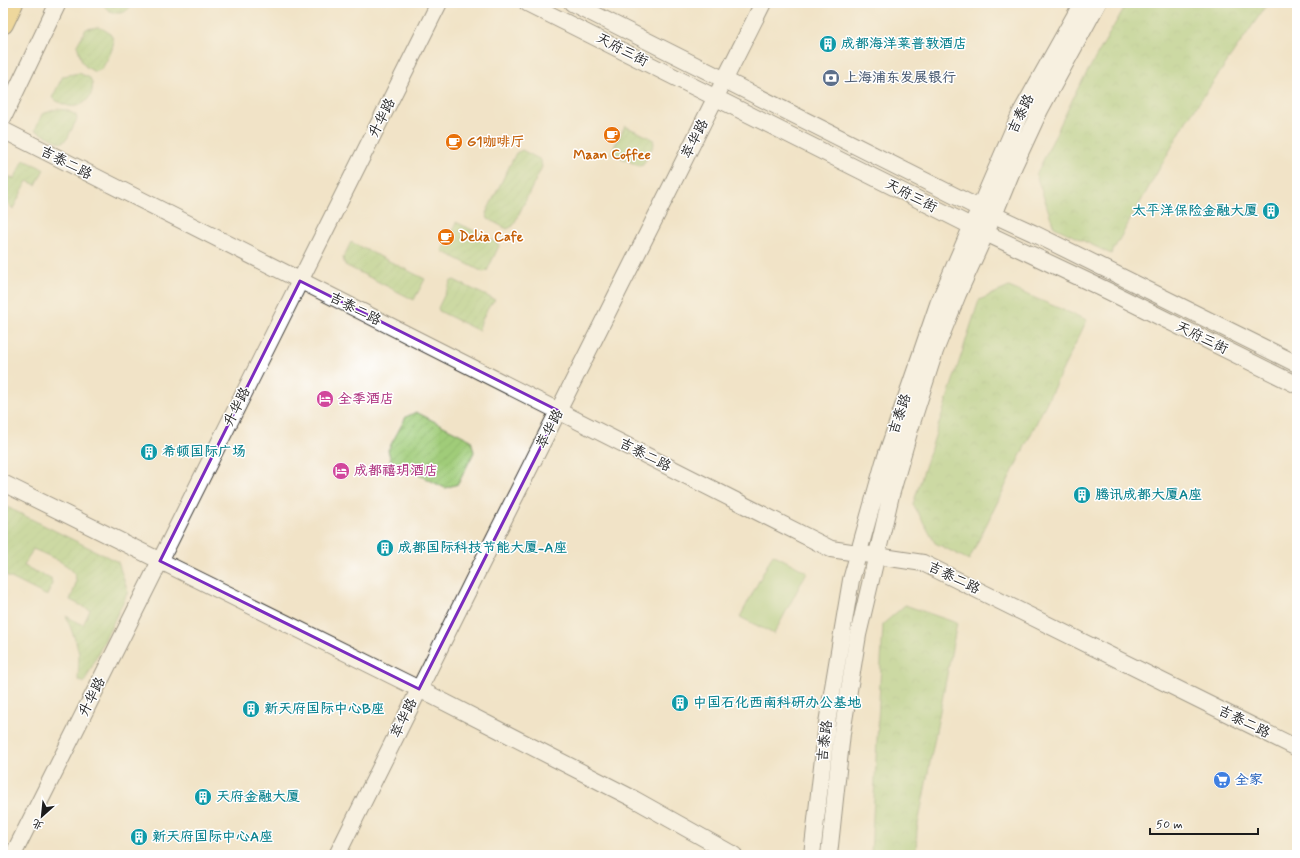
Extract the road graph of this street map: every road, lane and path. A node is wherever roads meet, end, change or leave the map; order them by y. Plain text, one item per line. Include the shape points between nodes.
1 (13, 3) edge
2 (58, 3) edge
3 (439, 3) edge
4 (527, 3) edge
5 (572, 3) edge
6 (763, 3) edge
7 (1082, 3) edge
8 (1098, 3) edge
9 (3, 24) edge
10 (724, 80) junction
11 (716, 98) junction
12 (3, 118) edge
13 (3, 130) edge
14 (979, 208) junction
15 (994, 215) junction
16 (972, 226) junction
17 (986, 233) junction
18 (300, 281) junction
19 (1297, 364) edge
20 (1297, 385) edge
21 (559, 411) junction
22 (3, 483) edge
23 (859, 553) junction
24 (878, 556) junction
25 (160, 561) junction
26 (419, 689) junction
27 (1297, 748) edge
28 (13, 855) edge
29 (337, 855) edge
30 (734, 855) edge
31 (812, 855) edge
32 (829, 855) edge

1 - 9 main road
2 - 12 street
3 - 18 street, 升华路
4 - 11 street, 天府三街
5 - 10 street, 天府三街
6 - 10 street, 萃华路
7 - 14 street, 吉泰路 via 1020,114
8 - 15 street, 吉泰路 via 1040,110
10 - 11 street, 萃华路
10 - 14 street, 天府三街
11 - 16 street, 天府三街
11 - 21 street, 萃华路
13 - 18 street, 吉泰二路
14 - 15 street, 天府三街
14 - 16 street, 吉泰路
15 - 17 street, 吉泰路
15 - 19 street, 天府三街
16 - 17 street, 天府三街
16 - 23 street, 吉泰路 via 935,311 884,462
17 - 20 street, 天府三街
17 - 24 street, 吉泰路 via 935,351 891,495
18 - 21 street, 吉泰二路
18 - 25 street, 升华路
21 - 23 street, 吉泰二路 via 831,549
21 - 26 street, 萃华路
22 - 25 street
23 - 24 street, 吉泰二路
23 - 31 street, 吉泰路 via 851,580 827,723
24 - 27 street, 吉泰二路 via 923,563
24 - 32 street, 吉泰路 via 858,635 842,733
25 - 26 street
25 - 28 street, 升华路
26 - 29 street, 萃华路
26 - 30 street via 634,799

